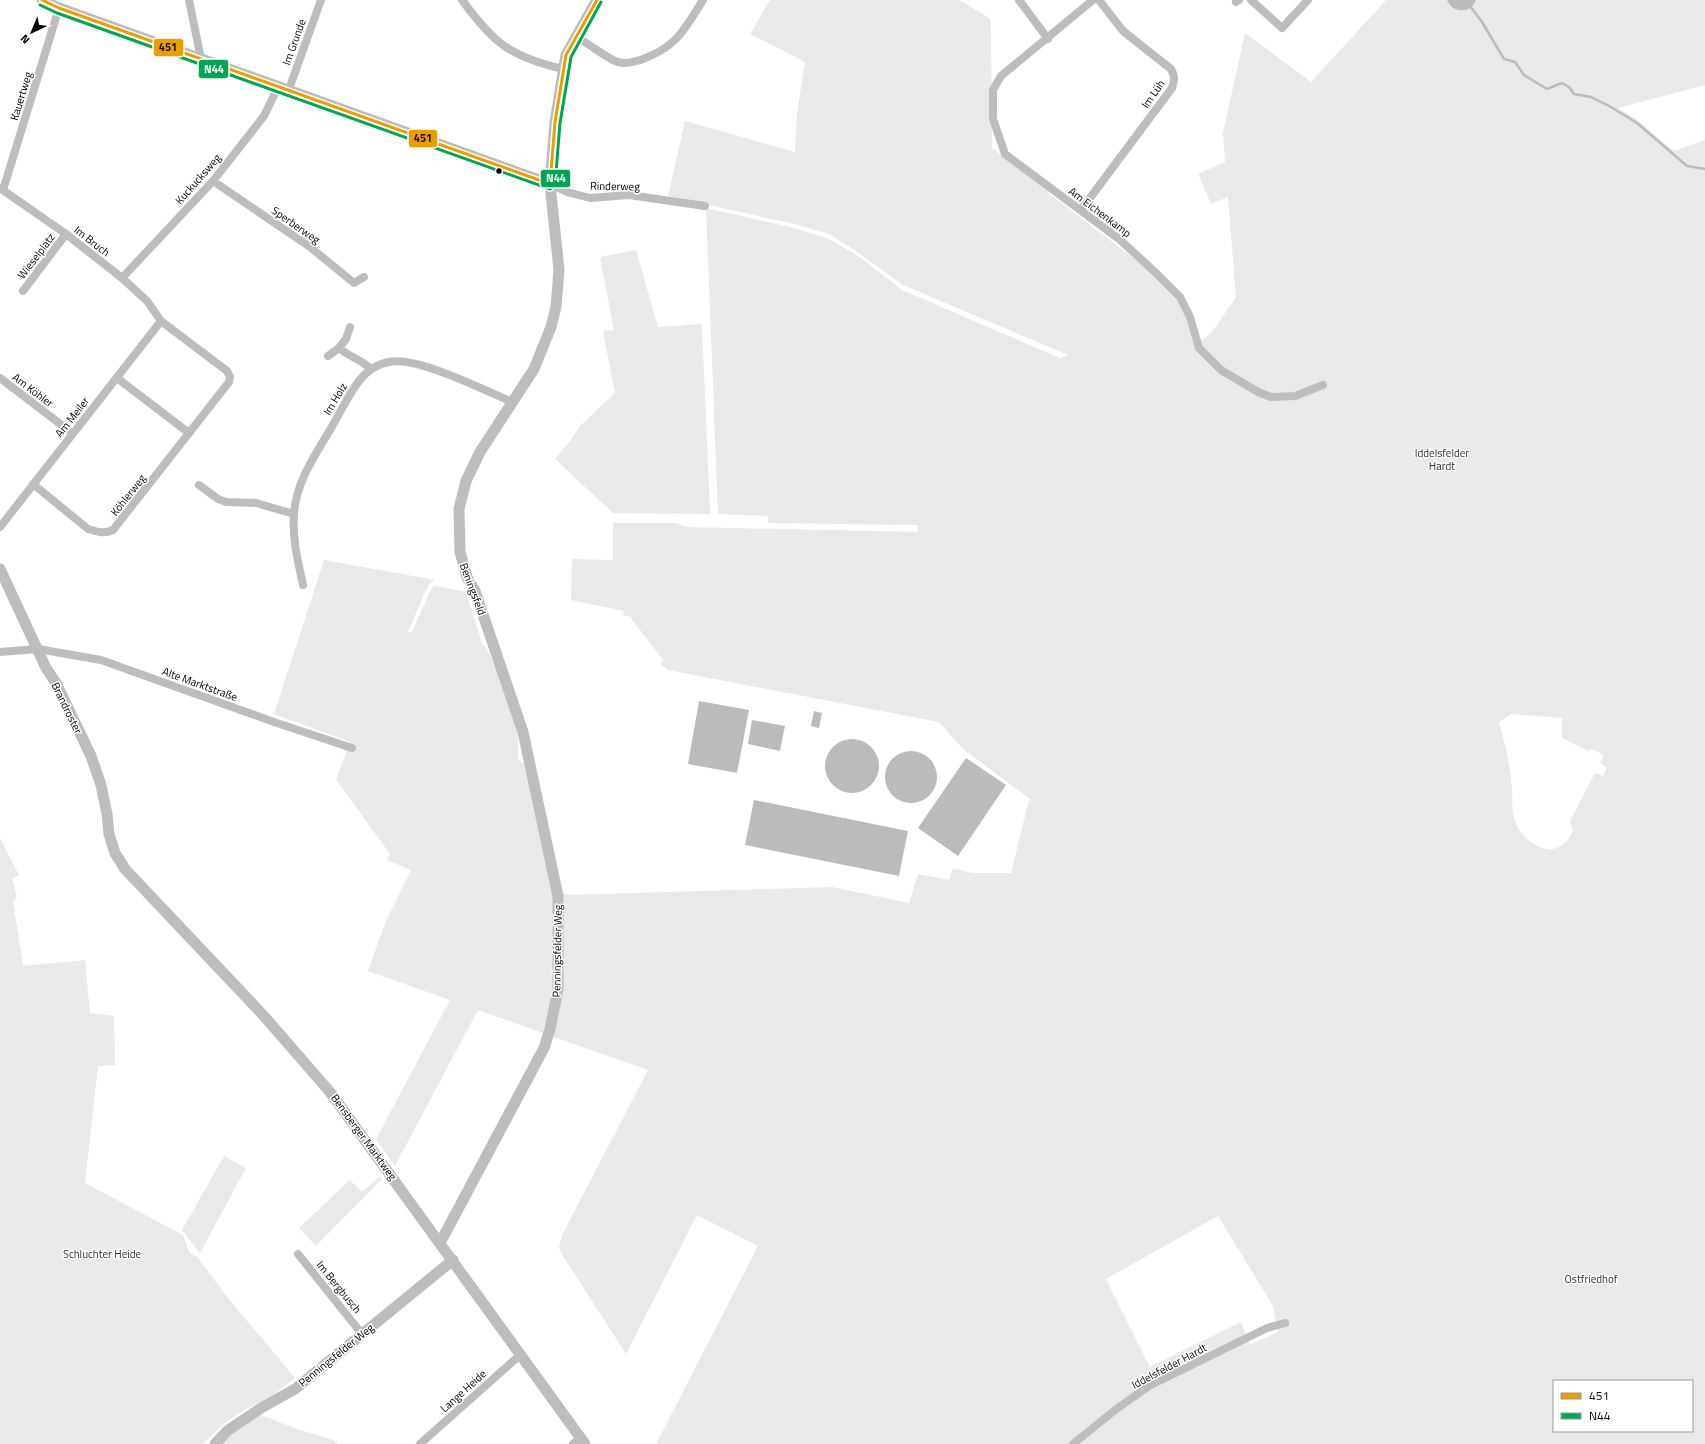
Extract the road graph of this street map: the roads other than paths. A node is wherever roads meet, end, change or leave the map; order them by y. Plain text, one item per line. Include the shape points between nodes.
1 (42, 0) edge
2 (188, 0) edge
3 (321, 0) edge
4 (462, 0) edge
5 (597, 0) edge
6 (703, 0) edge
7 (1019, 0) edge
8 (1094, 0) edge
9 (1099, 0) edge
10 (1251, 0) edge
11 (1308, 0) edge
12 (59, 8) junction
13 (576, 36) junction
14 (1048, 39) junction
15 (201, 59) junction
16 (563, 69) junction
17 (278, 87) junction
18 (288, 92) junction
19 (214, 181) junction
20 (550, 184) junction
21 (2, 189) edge
22 (705, 206) dead end
23 (1081, 210) junction
24 (66, 234) junction
25 (364, 277) dead end
26 (122, 278) junction
27 (23, 291) dead end
28 (161, 320) junction
29 (350, 327) dead end
30 (339, 348) junction
31 (328, 356) dead end
32 (371, 369) junction
33 (0, 378) edge
34 (117, 378) junction
35 (1323, 386) dead end
36 (512, 402) junction
37 (72, 433) junction
38 (189, 433) junction
39 (33, 484) junction
40 (199, 485) dead end
41 (294, 514) junction
42 (0, 527) edge
43 (0, 569) edge
44 (303, 585) dead end
45 (38, 650) junction
46 (0, 652) edge
47 (523, 732) joint
48 (352, 748) dead end
49 (114, 853) joint
50 (440, 1243) junction
51 (298, 1254) dead end
52 (453, 1260) junction
53 (1285, 1323) dead end
54 (362, 1334) junction
55 (520, 1355) junction
56 (579, 1442) edge
57 (215, 1444) edge
58 (420, 1444) edge
59 (1073, 1444) edge

1 - 12 street
2 - 15 street
3 - 18 street, Im Grunde
4 - 16 street via 483,28 516,54 537,63
5 - 13 street, Beningsfeld
6 - 13 street via 675,42 636,62 615,61
7 - 14 street
8 - 14 street, Am Eichenkamp
9 - 23 street, Im Lüh via 1123,31 1171,69 1174,82
10 - 11 street via 1282,28
12 - 15 street
12 - 21 street, Kauertweg
13 - 16 street, Beningsfeld
14 - 23 street, Am Eichenkamp via 1001,76 993,90 993,119 1005,154
15 - 17 street
16 - 20 street, Beningsfeld via 554,122
17 - 18 street
17 - 19 street, Kuckucksweg via 264,116
18 - 20 street
19 - 25 street, Sperberweg via 310,247 354,283
19 - 26 street, Kuckucksweg
20 - 22 street, Rinderweg via 590,198 628,195
20 - 36 street, Beningsfeld via 559,270 556,306 546,343 534,369
21 - 24 street, Im Bruch
23 - 35 street, Am Eichenkamp via 1130,248 1180,297 1190,317 1199,348 1221,370 1271,397 1295,396
24 - 26 street, Im Bruch
24 - 27 street, Wieselplatz
26 - 28 street, Im Bruch via 147,301
28 - 34 street, Am Meiler
28 - 38 street, Köhlerweg via 230,376 229,382
29 - 30 street via 346,339
30 - 31 street
30 - 32 street via 346,354 361,359
32 - 36 street, Im Holz via 399,360 428,367
32 - 41 street, Im Holz via 354,389 304,475
33 - 37 street, Am Köhler
34 - 37 street, Am Meiler
34 - 38 street
36 - 47 street, Beningsfeld via 480,452 466,481 459,509 460,552
37 - 39 street, Am Meiler
38 - 39 street, Köhlerweg via 118,526 107,533 88,528
39 - 42 street, Am Meiler
40 - 41 street via 226,502 256,503
41 - 44 street, Im Holz via 294,548
43 - 45 street, Brandroster
45 - 46 street, Alte Marktstraße
45 - 48 street, Alte Marktstraße via 101,660
45 - 49 street, Brandroster via 92,756 101,785
47 - 50 street, Penningsfelder Weg via 558,896 558,990 550,1032 544,1048
49 - 50 street, Bensberger Marktweg via 147,894 300,1055
50 - 52 street, Bensberger Marktweg
51 - 54 street, Im Bergbusch
52 - 54 street, Penningsfelder Weg
52 - 55 street, Bensberger Marktweg
53 - 59 street, Iddelsfelder Hardt via 1252,1335 1149,1386
54 - 57 street, Penningsfelder Weg via 295,1389 261,1408 228,1431
55 - 56 street, Bensberger Marktweg
55 - 58 street, Lange Heide

